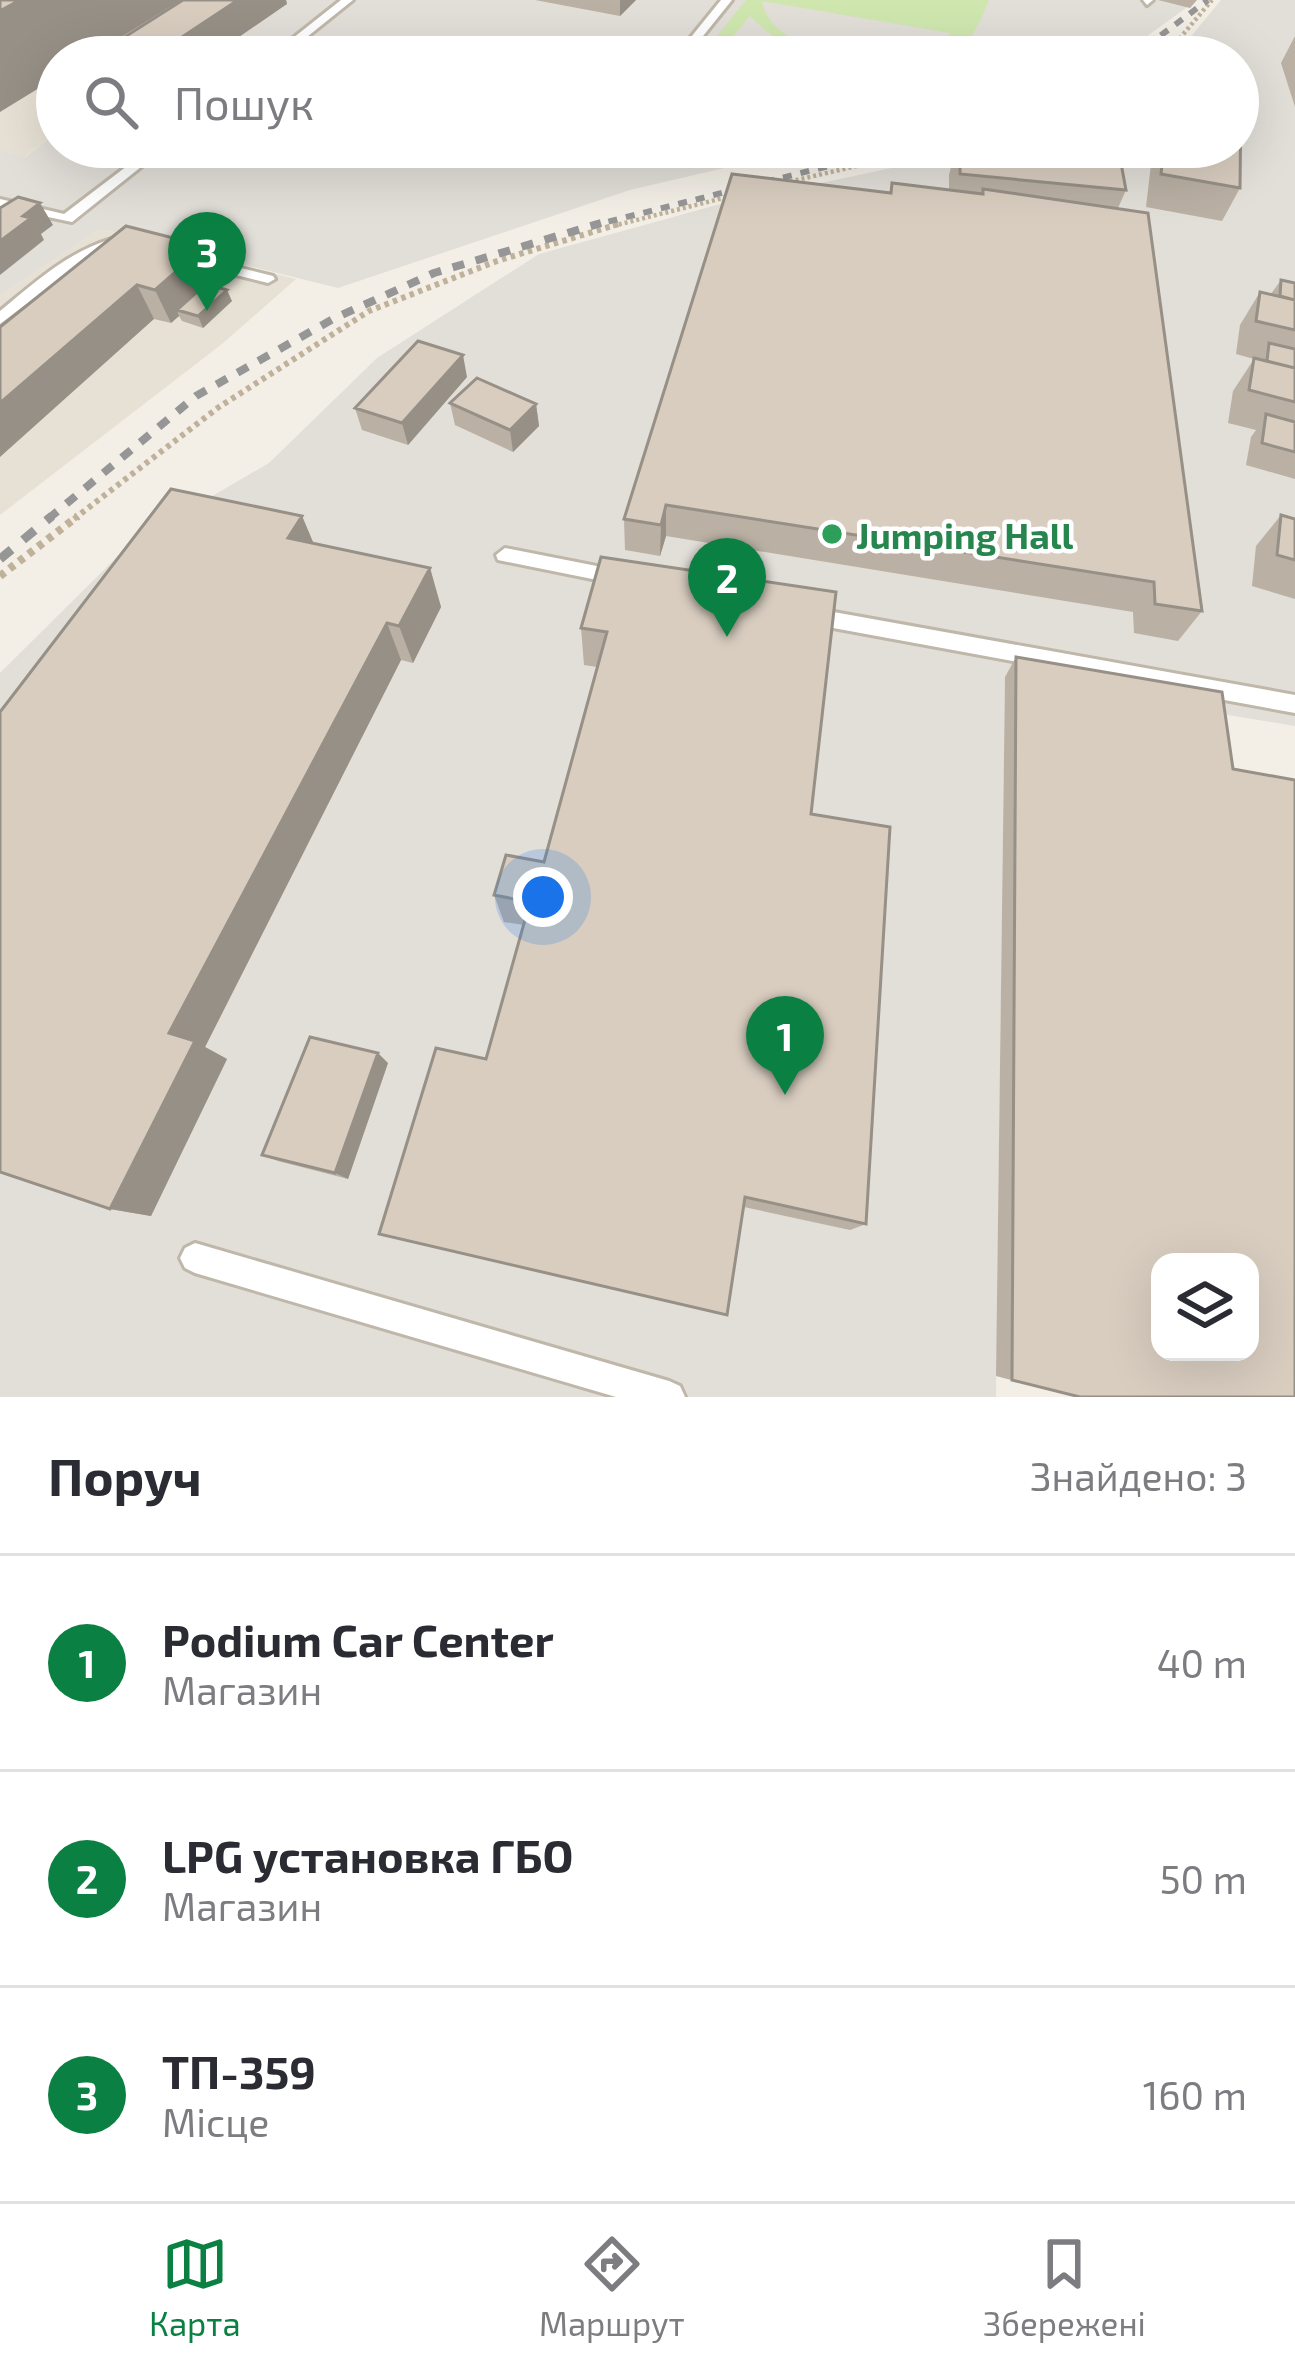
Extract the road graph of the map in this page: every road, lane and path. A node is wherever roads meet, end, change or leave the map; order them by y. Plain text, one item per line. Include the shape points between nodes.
1 (348, 0) edge
2 (727, 0) edge
3 (1212, 0) edge
4 (302, 36) edge
5 (698, 36) edge
6 (1182, 36) edge
7 (133, 168) edge
8 (847, 168) edge
9 (778, 184) edge
10 (755, 190) edge
11 (0, 203) edge
12 (136, 246) edge
13 (180, 257) edge
14 (268, 279) dead end
15 (0, 319) edge
16 (506, 554) dead end
17 (0, 575) edge
18 (644, 582) edge
19 (782, 610) edge
20 (1295, 704) edge
21 (195, 1258) dead end
22 (669, 1397) edge

1 - 4 lane
2 - 5 lane
3 - 6 path
7 - 11 lane via 67,219
8 - 9 path
10 - 17 path via 518,255 369,311 220,407
12 - 15 lane via 114,240 84,254
13 - 14 lane
16 - 18 lane
19 - 20 lane
21 - 22 lane

